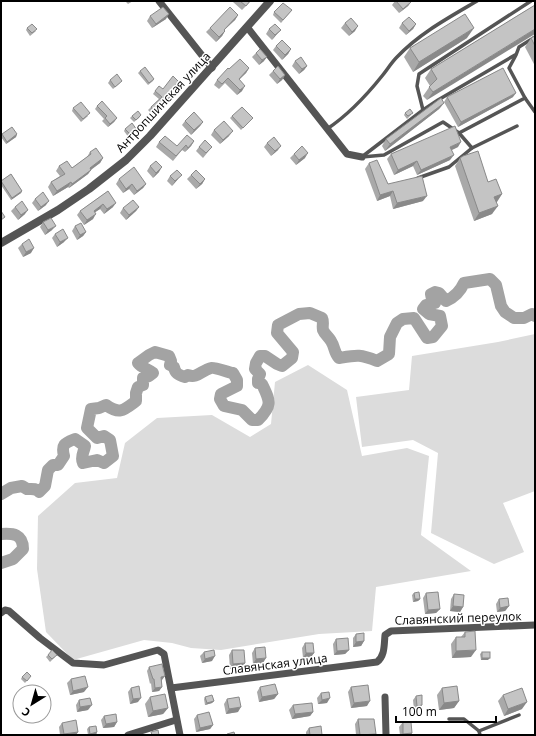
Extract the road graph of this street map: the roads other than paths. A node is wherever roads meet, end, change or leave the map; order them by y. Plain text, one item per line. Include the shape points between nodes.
1 (159, 1) edge
2 (270, 1) edge
3 (476, 1) edge
4 (531, 1) edge
5 (247, 27) junction
6 (535, 37) edge
7 (516, 55) junction
8 (212, 68) junction
9 (525, 98) junction
10 (423, 110) junction
11 (535, 112) edge
12 (517, 126) dead end
13 (327, 130) junction
14 (459, 133) junction
15 (472, 148) junction
16 (373, 156) junction
17 (362, 157) junction
18 (376, 162) edge
19 (414, 179) edge
20 (1, 243) edge
21 (1, 613) edge
22 (535, 626) edge
23 (381, 659) joint
24 (171, 688) junction
25 (385, 697) dead end
26 (519, 715) dead end
27 (449, 719) dead end
28 (176, 720) junction
29 (479, 733) edge
30 (128, 735) edge
31 (180, 735) edge
32 (386, 735) edge

1 - 8 street
2 - 5 street, Антропшинская улица
3 - 13 lane via 413,42 396,58 362,99
4 - 10 lane via 418,74 417,86
5 - 8 street, Антропшинская улица
5 - 13 street
6 - 7 lane via 519,47
7 - 9 lane via 509,68
7 - 10 lane
8 - 20 street, Антропшинская улица via 126,160 58,210
9 - 11 lane
9 - 14 lane
10 - 17 lane
12 - 15 lane
13 - 17 street via 347,154
14 - 15 lane
14 - 16 lane via 444,122 384,155
15 - 19 lane via 448,167
16 - 17 lane
16 - 18 lane
21 - 24 street via 9,611 73,663 104,665 161,651 164,654
22 - 23 street, Славянский переулок via 391,631 385,635
23 - 24 street, Славянская улица via 377,662
24 - 28 street
25 - 32 street
26 - 29 lane
27 - 29 lane via 464,719
28 - 30 street
28 - 31 street

